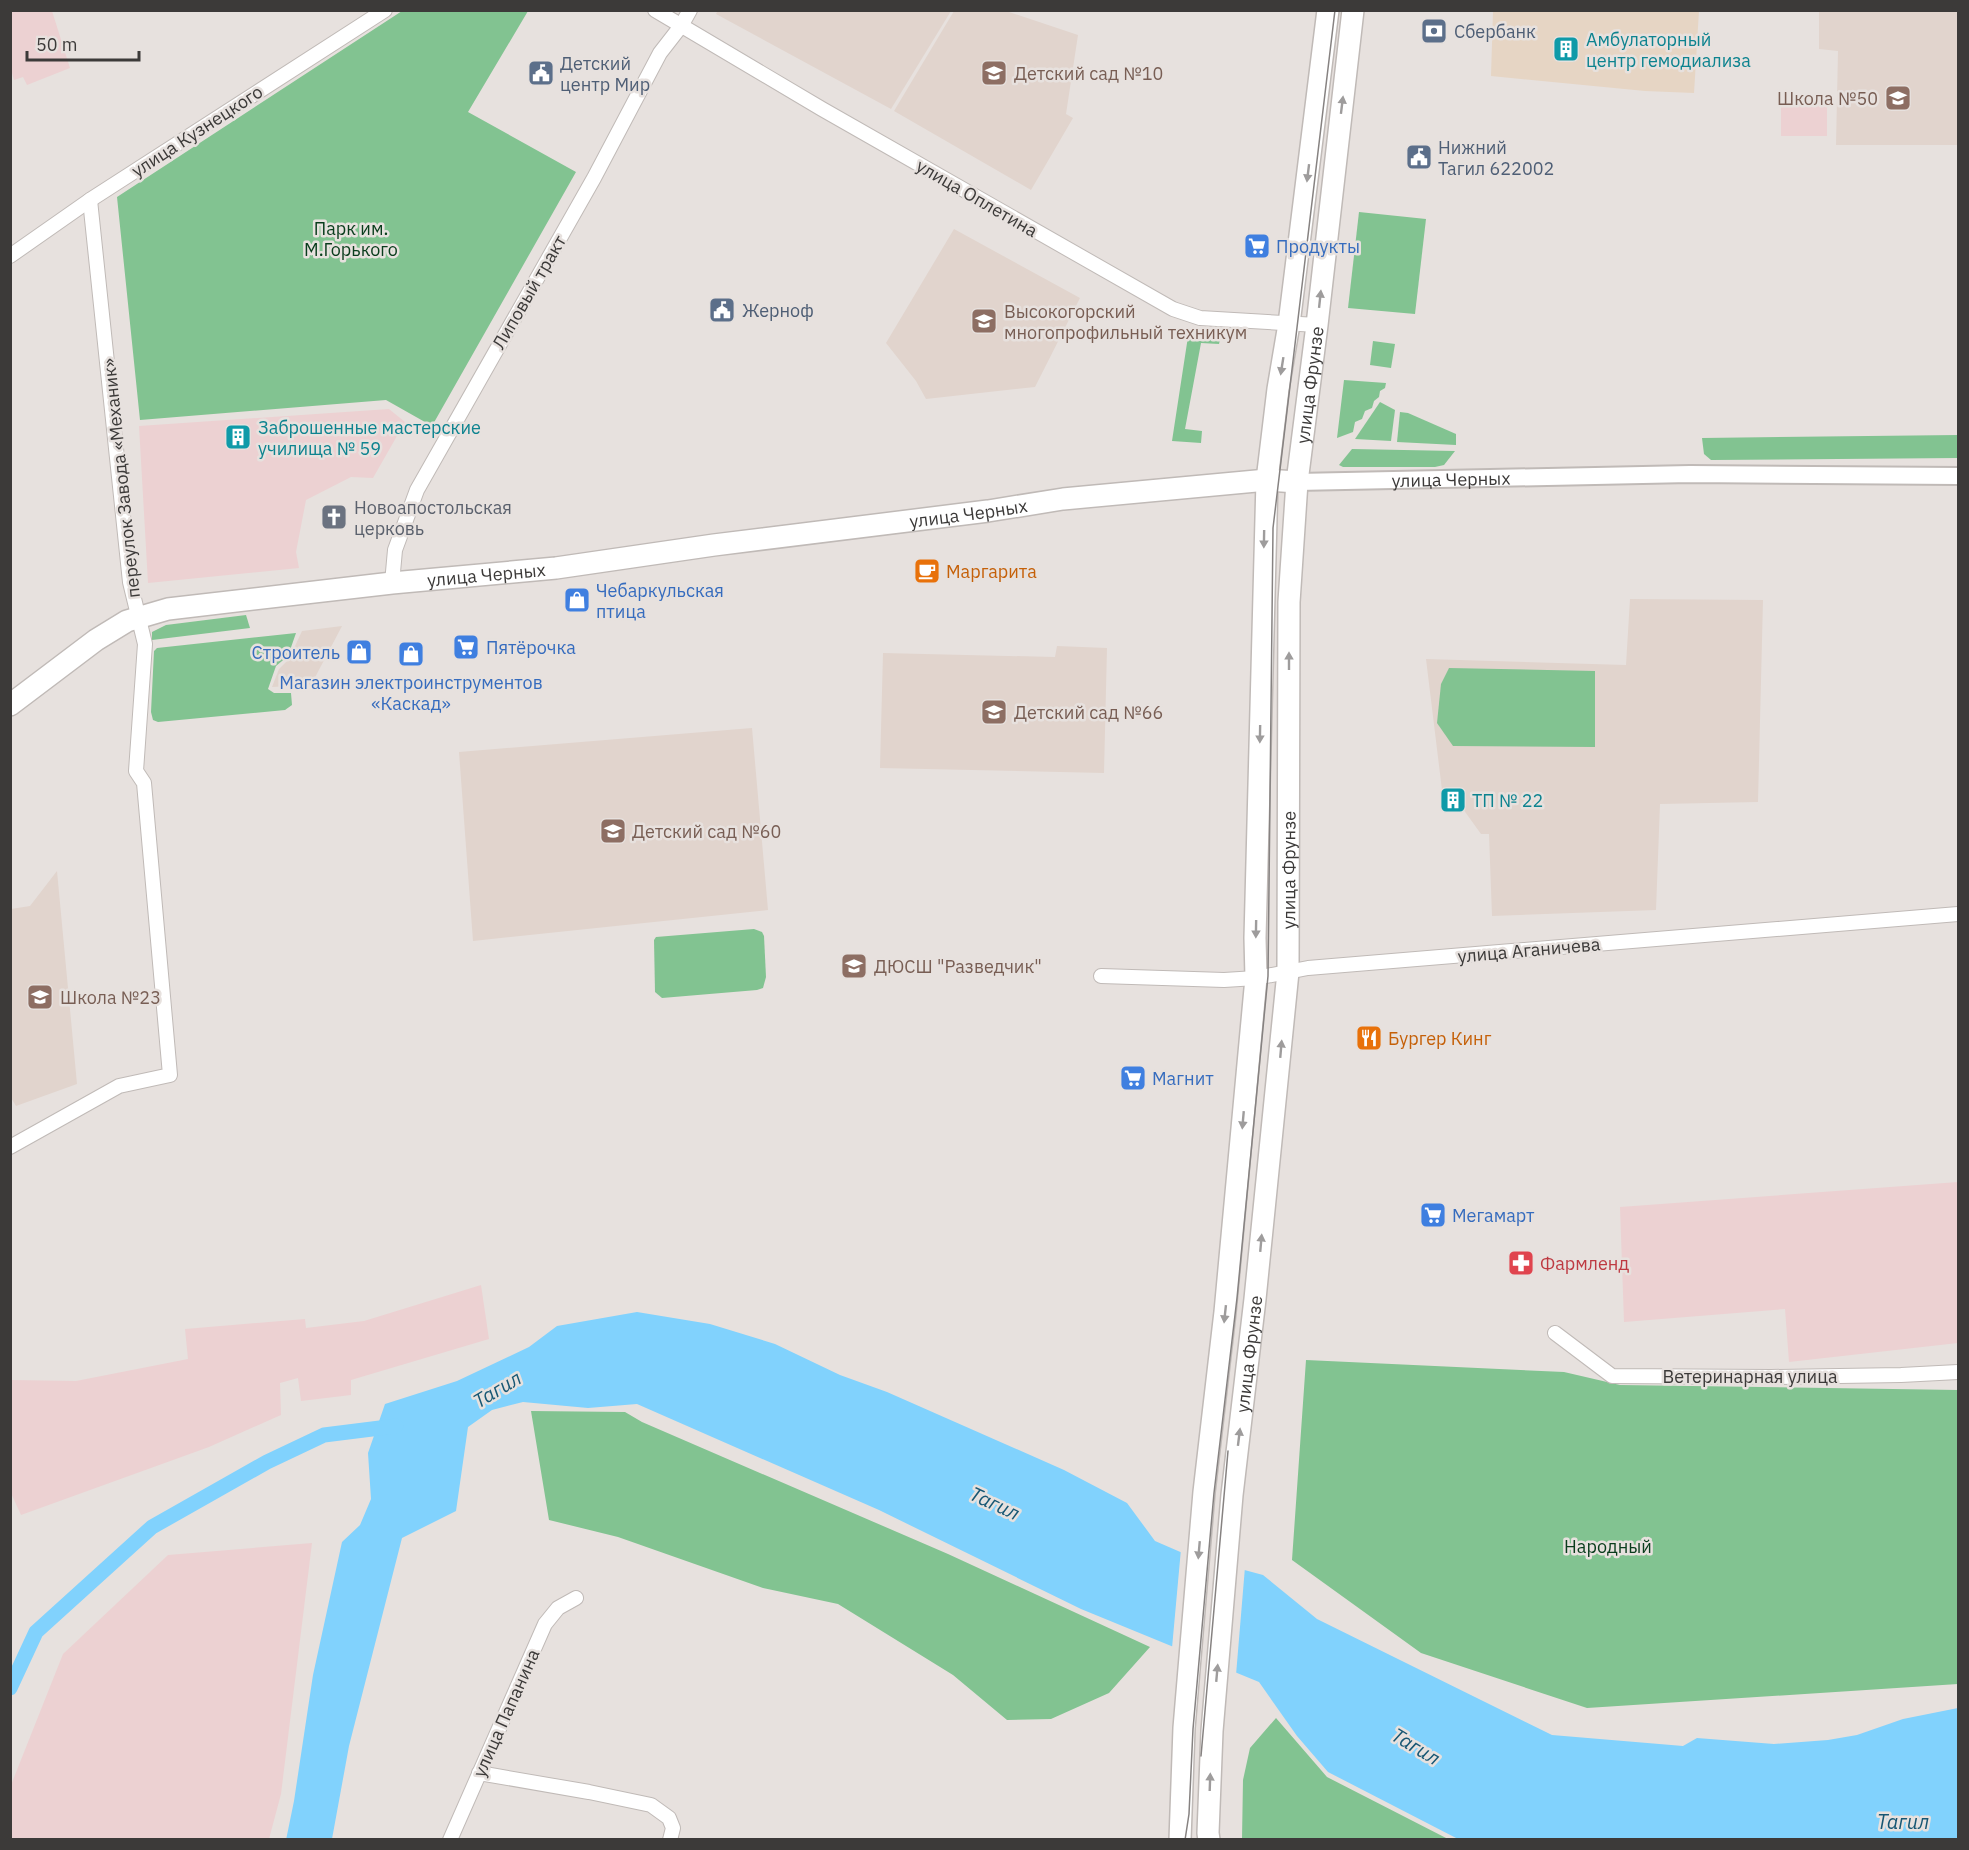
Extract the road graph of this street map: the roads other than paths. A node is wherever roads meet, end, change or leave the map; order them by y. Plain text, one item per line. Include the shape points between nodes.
1 (385, 10) edge
2 (655, 10) edge
3 (690, 10) edge
4 (1328, 10) edge
5 (1353, 10) edge
6 (681, 26) junction
7 (90, 200) junction
8 (10, 256) edge
9 (1289, 324) junction
10 (1317, 325) junction
11 (1959, 476) edge
12 (1267, 480) junction
13 (1297, 482) junction
14 (392, 583) junction
15 (140, 617) junction
16 (10, 705) edge
17 (1959, 914) edge
18 (1288, 972) junction
19 (1101, 976) dead end
20 (1257, 978) junction
21 (10, 1147) edge
22 (1555, 1333) dead end
23 (1959, 1372) edge
24 (576, 1598) dead end
25 (479, 1773) junction
26 (1180, 1835) edge
27 (1209, 1836) edge
28 (450, 1839) edge
29 (670, 1839) edge

1 - 7 street, улица Кузнецкого
2 - 6 street, улица Оплетина
3 - 6 street, Липовый тракт
4 -> 9 main road, улица Фрунзе
10 -> 5 main road, улица Фрунзе
6 - 9 street, улица Оплетина via 1173,309 1200,318
6 - 14 street, Липовый тракт via 660,53 594,178 417,490 395,549
7 - 8 street, улица Кузнецкого
7 - 15 street, переулок Завода «Механик» via 130,582
9 - 10 street, улица Оплетина
9 -> 12 main road, улица Фрунзе
10 - 13 main road, улица Фрунзе
11 - 13 street, улица Черных via 1713,474
12 - 13 main road, улица Черных
12 - 14 main road, улица Черных via 1063,499 556,568
12 -> 20 main road, улица Фрунзе
18 -> 13 main road, улица Фрунзе via 1288,602
14 - 15 main road, улица Черных via 168,609
15 - 16 main road, улица Черных via 96,640
15 - 21 street, переулок Завода «Механик» via 145,644 136,771 144,783 170,1075 119,1086
17 - 18 street, улица Аганичева
18 - 20 street, улица Аганичева
27 -> 18 main road, улица Фрунзе via 1212,1731 1232,1495
19 - 20 street, улица Аганичева
20 -> 26 main road, улица Фрунзе via 1204,1492 1184,1728
22 - 23 street, Ветеринарная улица via 1612,1376
24 - 25 street, улица Папанина via 558,1608 545,1624
25 - 28 street, улица Папанина
25 - 29 street via 651,1805 669,1818 673,1828

